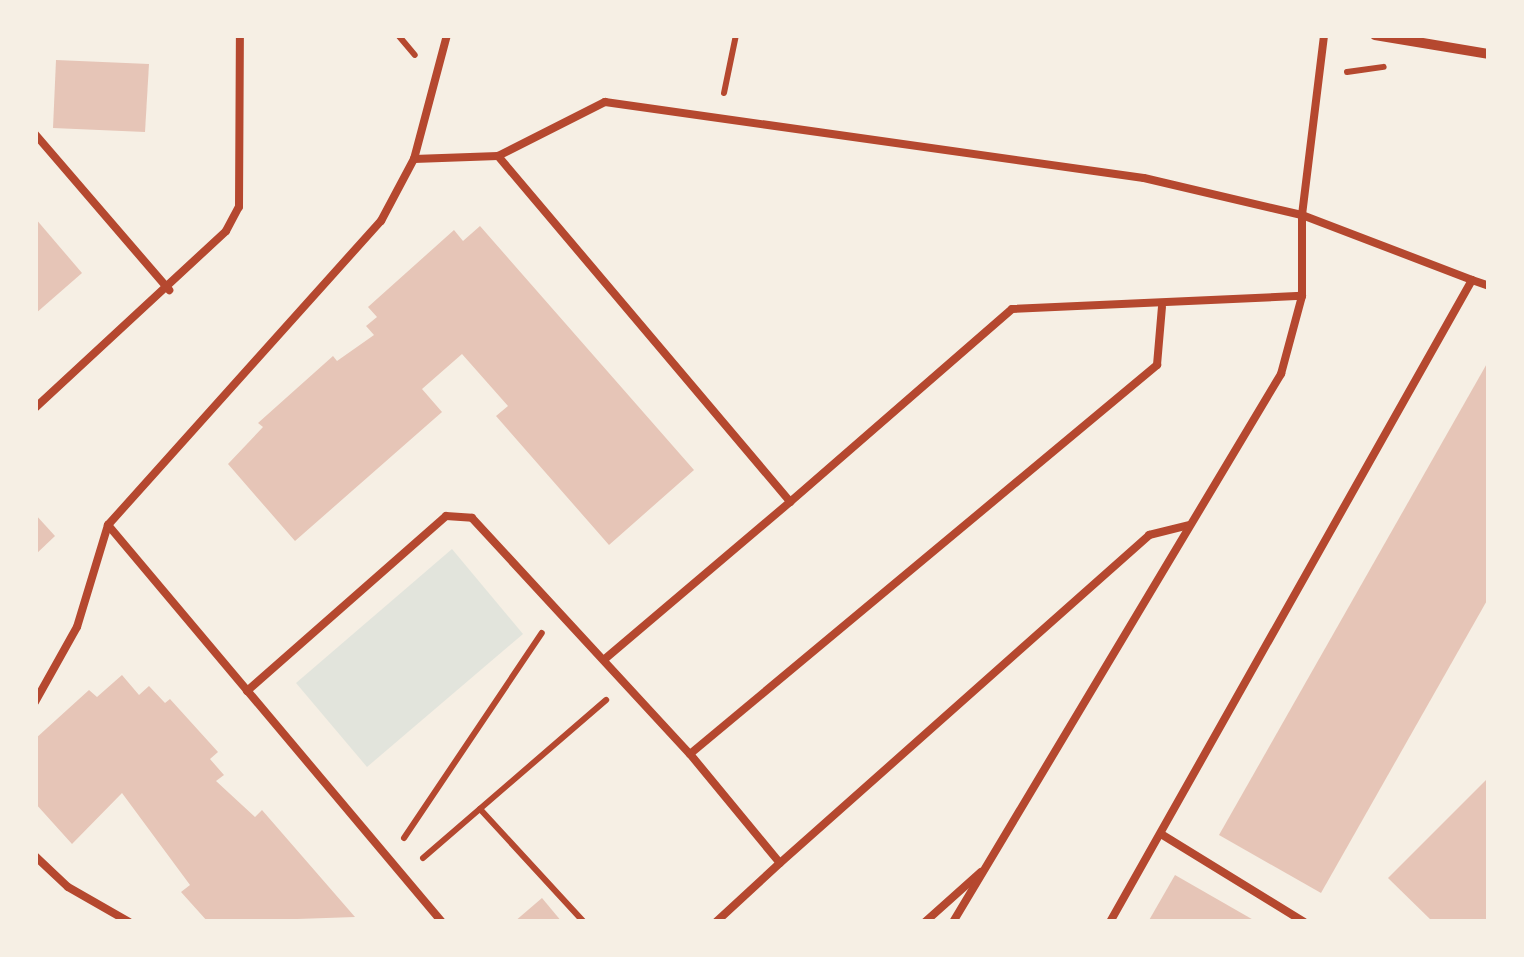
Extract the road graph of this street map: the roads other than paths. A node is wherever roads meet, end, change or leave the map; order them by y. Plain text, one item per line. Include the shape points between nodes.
1 (240, 35) edge
2 (447, 35) edge
3 (1324, 35) edge
4 (1376, 35) edge
5 (1489, 54) edge
6 (35, 134) edge
7 (498, 156) junction
8 (414, 159) junction
9 (1302, 215) junction
10 (1472, 280) junction
11 (1489, 286) edge
12 (169, 290) junction
13 (1302, 296) junction
14 (1162, 307) junction
15 (35, 408) edge
16 (790, 502) junction
17 (1188, 525) junction
18 (108, 526) junction
19 (605, 659) junction
20 (247, 690) junction
21 (35, 702) edge
22 (690, 754) junction
23 (1161, 834) junction
24 (35, 856) edge
25 (780, 863) junction
26 (990, 864) junction
27 (129, 922) edge
28 (442, 922) edge
29 (716, 922) edge
30 (924, 922) edge
31 (952, 922) edge
32 (1110, 922) edge
33 (1304, 922) edge

1 - 12 lane via 239,207 203,259
2 - 8 lane
3 - 9 lane
4 - 5 street
6 - 12 lane
7 - 8 lane
7 - 9 lane via 605,102 1144,178
7 - 16 lane
8 - 18 lane via 381,221
9 - 10 lane
9 - 13 lane
10 - 11 lane
10 - 23 lane
12 - 15 lane
13 - 14 lane
13 - 17 lane via 1281,374
14 - 16 lane via 1012,310
14 - 22 lane via 1157,364
16 - 19 lane
17 - 25 lane via 1149,536
17 - 26 lane
18 - 20 lane
18 - 21 lane via 78,626
19 - 20 lane via 472,518 446,516
19 - 22 lane
20 - 28 lane
22 - 25 lane
23 - 32 lane
23 - 33 lane
24 - 27 lane via 68,887
25 - 29 lane
26 - 30 lane
26 - 31 lane

